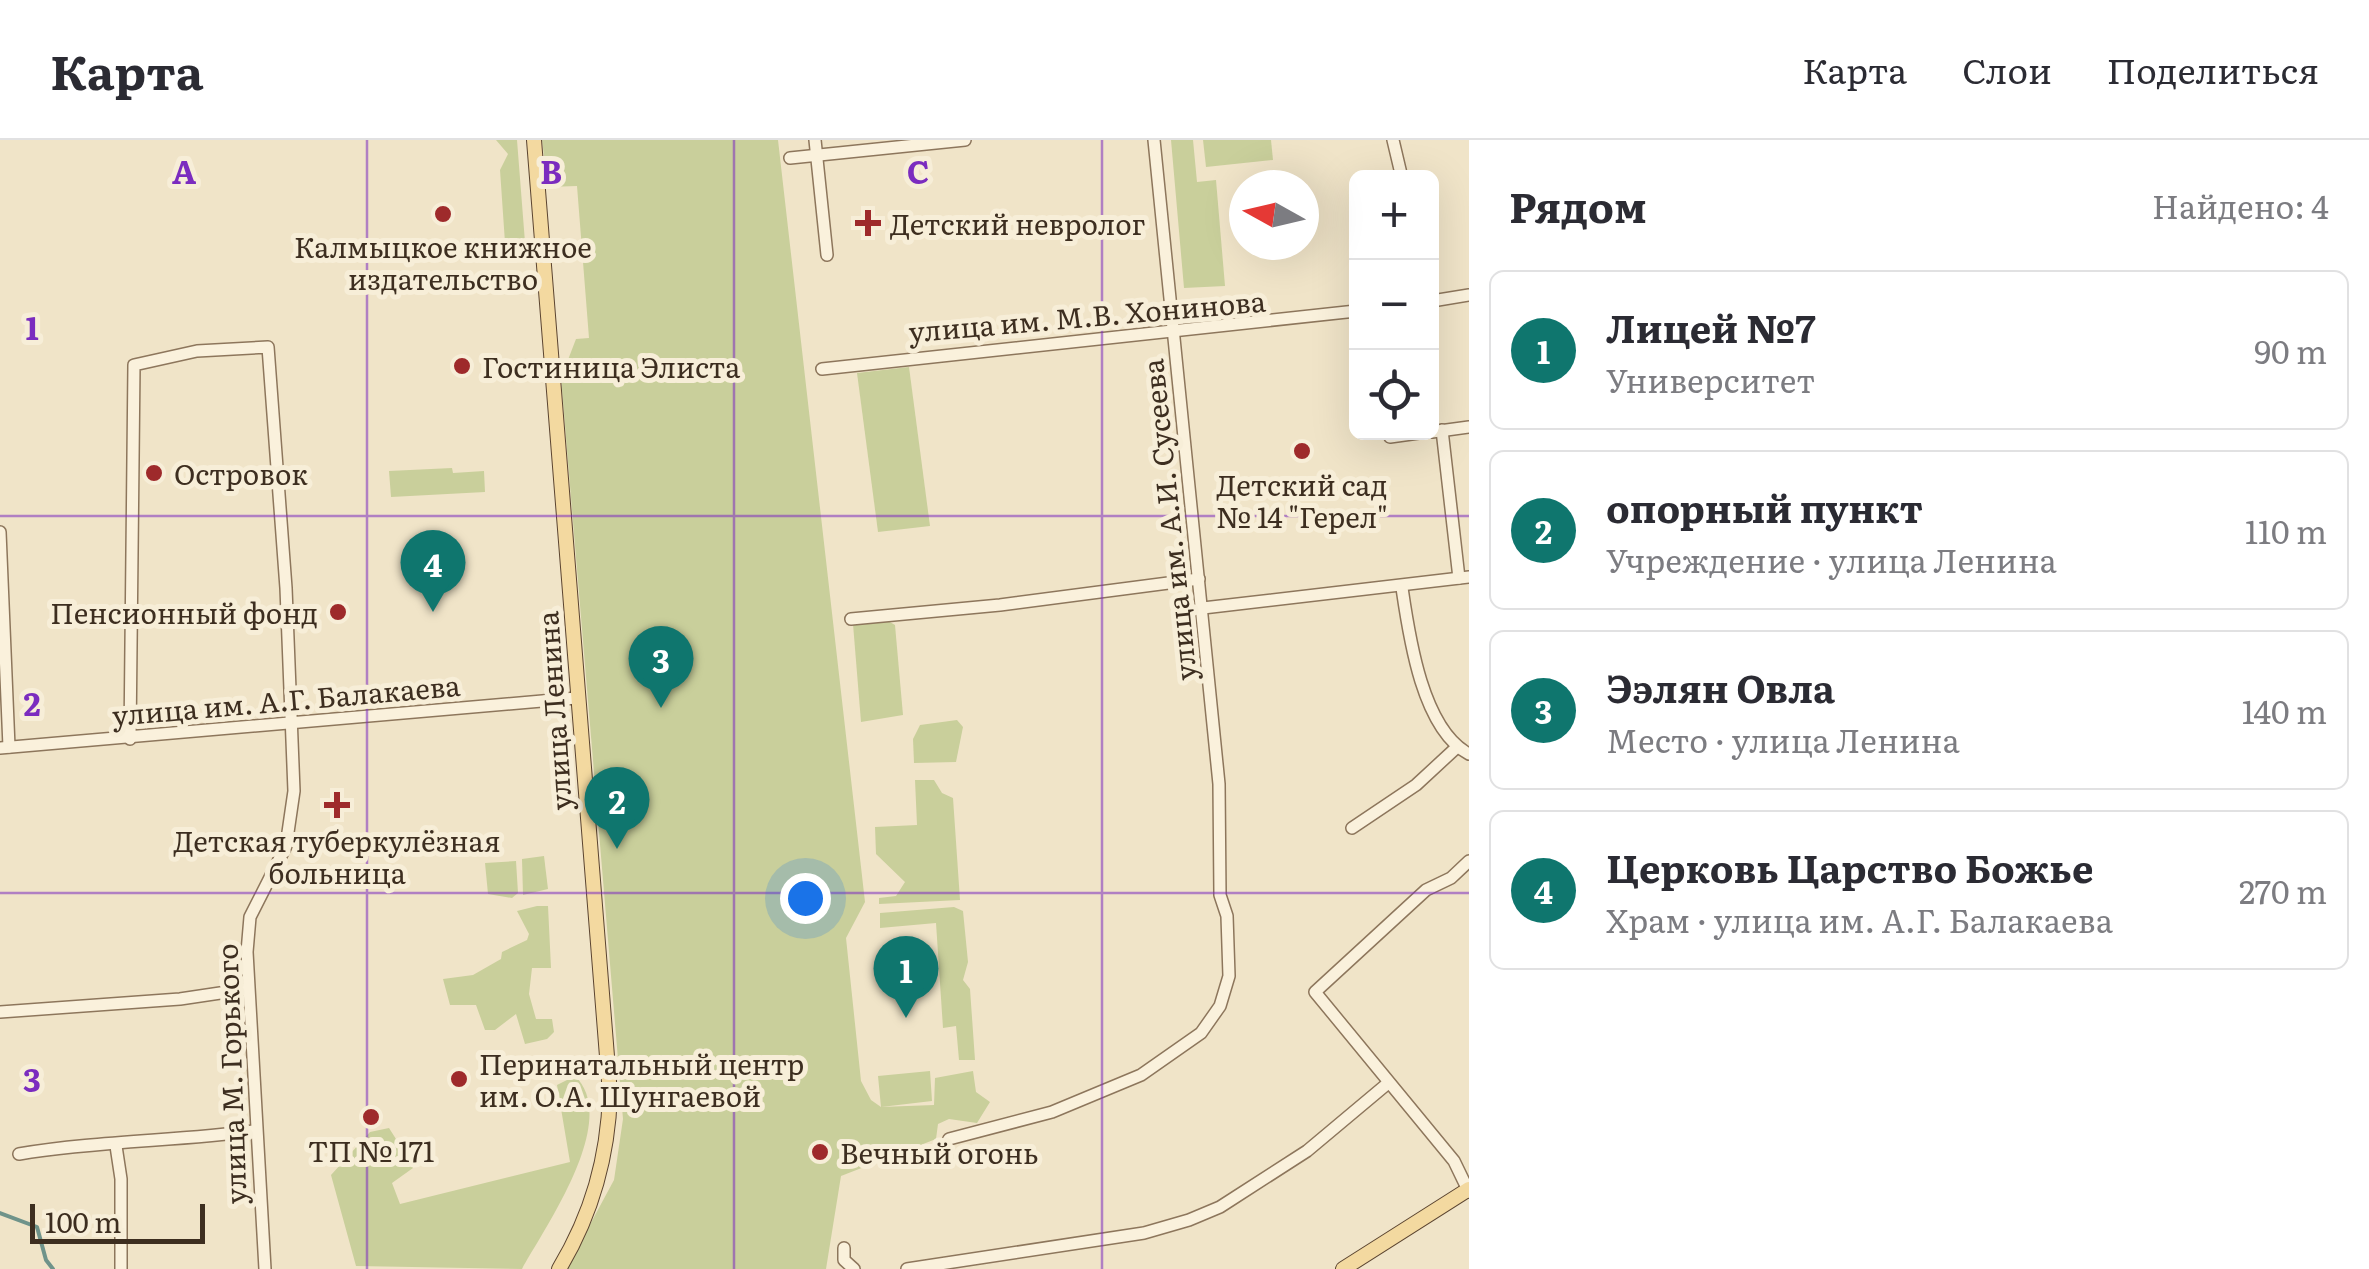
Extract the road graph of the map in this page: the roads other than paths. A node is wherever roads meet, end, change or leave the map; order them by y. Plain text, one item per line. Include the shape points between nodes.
1 (534, 140) edge
2 (815, 140) edge
3 (965, 140) edge
4 (1154, 140) edge
5 (1393, 140) edge
6 (817, 156) junction
7 (790, 158) dead end
8 (1400, 170) edge
9 (827, 254) dead end
10 (1469, 295) edge
11 (1439, 300) edge
12 (1349, 312) edge
13 (1174, 331) junction
14 (822, 369) dead end
15 (1469, 427) edge
16 (1439, 431) edge
17 (1435, 440) edge
18 (0, 532) edge
19 (1464, 577) edge
20 (1199, 579) junction
21 (1402, 588) junction
22 (1203, 608) junction
23 (851, 618) dead end
24 (576, 698) junction
25 (294, 723) junction
26 (130, 739) junction
27 (5, 747) edge
28 (1456, 748) junction
29 (1469, 754) edge
30 (1352, 828) dead end
31 (1469, 860) edge
32 (246, 989) junction
33 (0, 1012) edge
34 (1388, 1084) junction
35 (254, 1131) junction
36 (949, 1139) dead end
37 (116, 1146) junction
38 (20, 1154) dead end
39 (1469, 1190) edge
40 (844, 1248) dead end
41 (1353, 1266) edge
42 (121, 1269) edge
43 (265, 1269) edge
44 (559, 1269) edge
45 (854, 1269) edge
46 (906, 1269) edge

1 - 24 main road, улица Ленина
2 - 6 street
3 - 6 street
4 - 13 street, улица им. А.И. Сусеева
5 - 8 street
6 - 7 street
6 - 9 street
10 - 11 street
12 - 13 street, улица им. М.В. Хонинова
13 - 14 street, улица им. М.В. Хонинова
13 - 20 street, улица им. А.И. Сусеева
15 - 16 street
17 - 19 street
18 - 27 street
19 - 21 street
20 - 22 street, улица им. А.И. Сусеева
20 - 23 street
21 - 22 street
21 - 28 street via 1428,703
22 - 36 street, улица им. А.И. Сусеева via 1230,962 1224,997 1190,1043 1141,1075 1052,1112
24 - 25 street, улица им. А.Г. Балакаева
24 - 44 main road, улица Ленина via 608,1049 608,1140 596,1192
25 - 26 street, улица им. А.Г. Балакаева
25 - 26 street, улица М. Горького via 268,347 197,351 134,366
25 - 32 street, улица М. Горького via 286,846 250,917
26 - 27 street, улица им. А.Г. Балакаева
28 - 29 street
28 - 30 street
31 - 34 street via 1426,890 1315,992
32 - 33 street
32 - 35 street, улица М. Горького
34 - 39 street via 1454,1161
34 - 46 street via 1307,1151 1189,1220 1144,1233
35 - 37 street
35 - 43 street, улица М. Горького
37 - 38 street via 78,1144
37 - 42 street
39 - 41 main road
40 - 45 street via 844,1260

